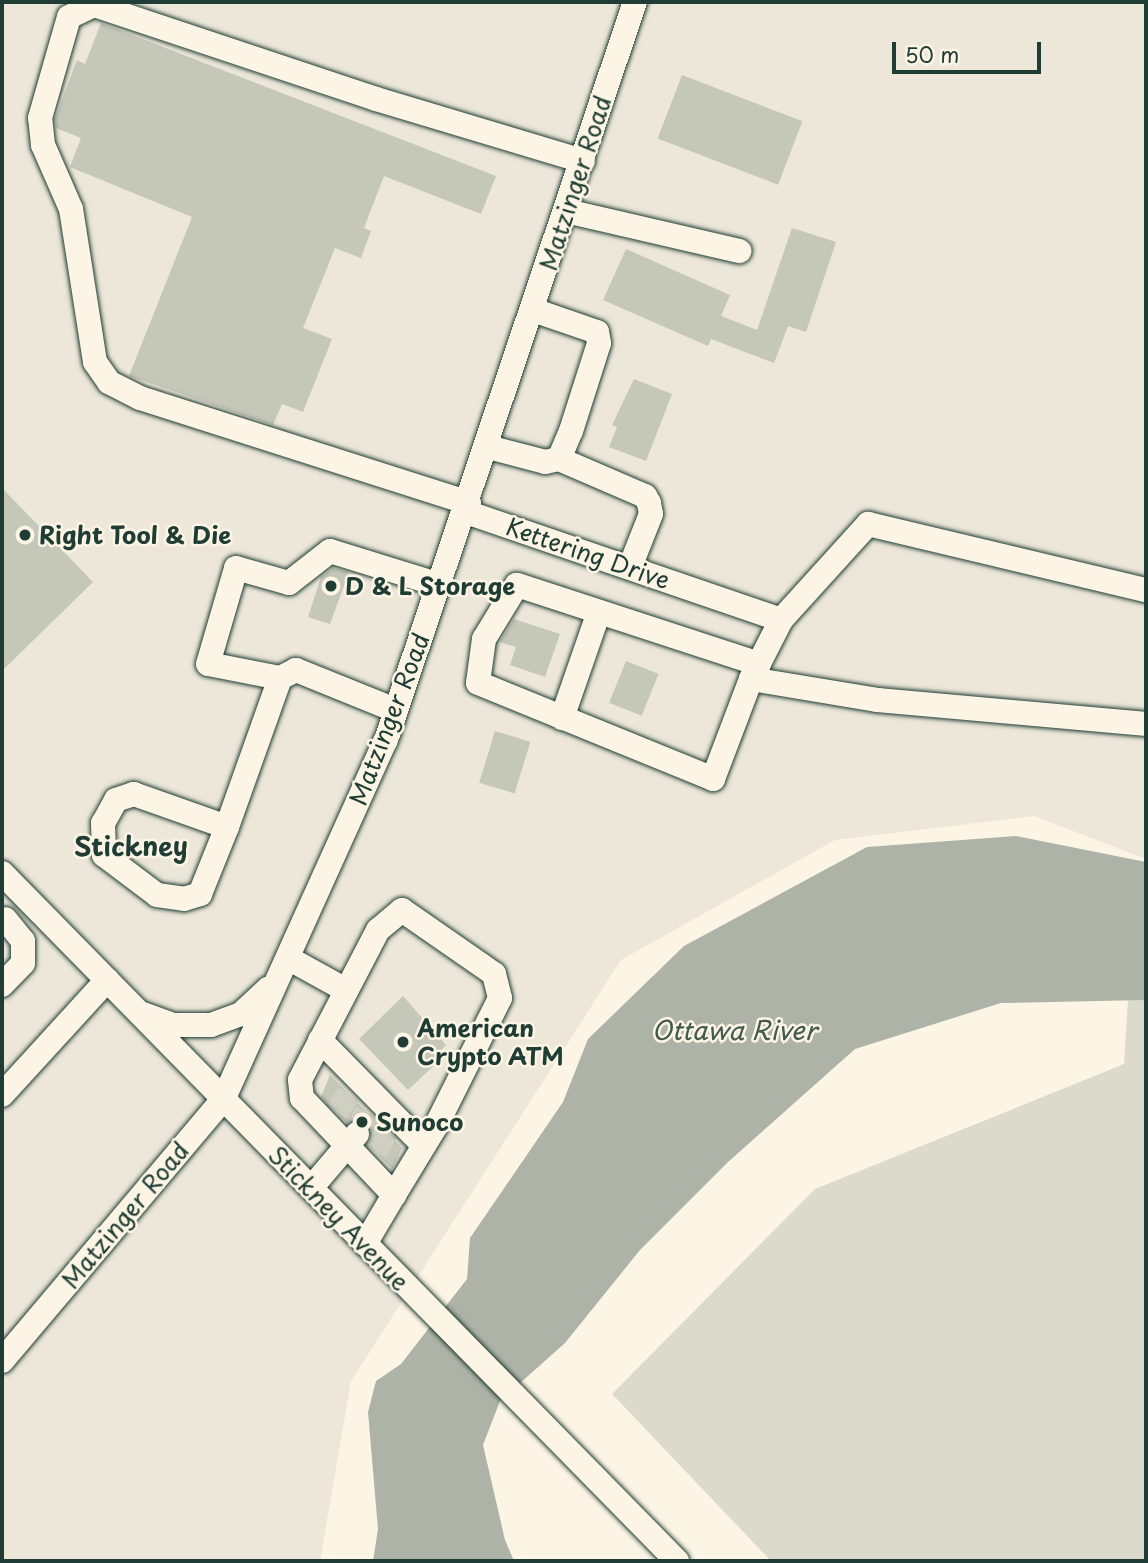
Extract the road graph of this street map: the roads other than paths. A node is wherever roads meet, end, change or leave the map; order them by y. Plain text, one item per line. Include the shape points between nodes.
1 (635, 2) edge
2 (583, 161) junction
3 (566, 211) junction
4 (739, 251) dead end
5 (533, 310) junction
6 (488, 447) junction
7 (559, 459) junction
8 (468, 507) junction
9 (630, 567) junction
10 (440, 585) junction
11 (1146, 590) edge
12 (599, 612) junction
13 (781, 621) junction
14 (755, 671) junction
15 (280, 678) junction
16 (395, 710) junction
17 (562, 719) junction
18 (1146, 724) edge
19 (227, 828) junction
20 (2, 873) edge
21 (26, 898) junction
22 (3, 921) edge
23 (285, 963) junction
24 (107, 980) junction
25 (2, 985) edge
26 (346, 990) junction
27 (139, 1013) junction
28 (320, 1040) junction
29 (2, 1095) edge
30 (224, 1098) junction
31 (342, 1102) junction
32 (362, 1123) junction
33 (381, 1142) junction
34 (424, 1146) junction
35 (311, 1188) junction
36 (394, 1195) junction
37 (365, 1244) junction
38 (2, 1361) edge
39 (677, 1561) edge

1 - 2 street, Matzinger Road
2 - 3 street, Matzinger Road
2 - 8 street, Kettering Drive via 376,99 94,5 69,17 40,118 43,145 71,209 95,362 109,382 140,398
3 - 4 street
3 - 5 street, Matzinger Road
5 - 6 street, Matzinger Road
5 - 7 street via 597,332 599,343
6 - 7 street via 545,462
6 - 8 street, Matzinger Road
7 - 9 street via 645,496 652,514
8 - 9 street, Kettering Drive
8 - 10 street, Matzinger Road
9 - 13 street, Kettering Drive
10 - 15 street via 330,551 289,583 236,568 208,664
10 - 16 street, Matzinger Road
11 - 13 street via 868,524
12 - 14 street
12 - 17 street
12 - 17 street via 517,585 484,639 478,683 543,706
13 - 14 street
14 - 17 street via 713,779
14 - 18 street via 878,700
15 - 16 street via 296,670
15 - 19 street
16 - 23 street, Matzinger Road via 386,740
19 - 19 street via 200,894 184,899 157,895 104,855 103,823 116,800 134,794
20 - 21 street, Stickney Avenue
21 - 22 street
21 - 24 street, Stickney Avenue
22 - 25 street via 23,941 23,963
23 - 26 street
23 - 27 street via 264,995 241,1014 211,1025 174,1025
23 - 30 street, Matzinger Road
24 - 27 street, Stickney Avenue
24 - 29 street
26 - 28 street
26 - 34 street via 378,930 402,910 495,974 500,998
27 - 30 street, Stickney Avenue
28 - 31 street
28 - 31 street via 300,1080 302,1098
30 - 35 street, Stickney Avenue
30 - 38 street, Matzinger Road
31 - 32 street
31 - 32 street
32 - 33 street
32 - 33 street
32 - 35 street
33 - 34 street
33 - 36 street
34 - 36 street
35 - 37 street, Stickney Avenue
36 - 37 street
37 - 39 street, Stickney Avenue

